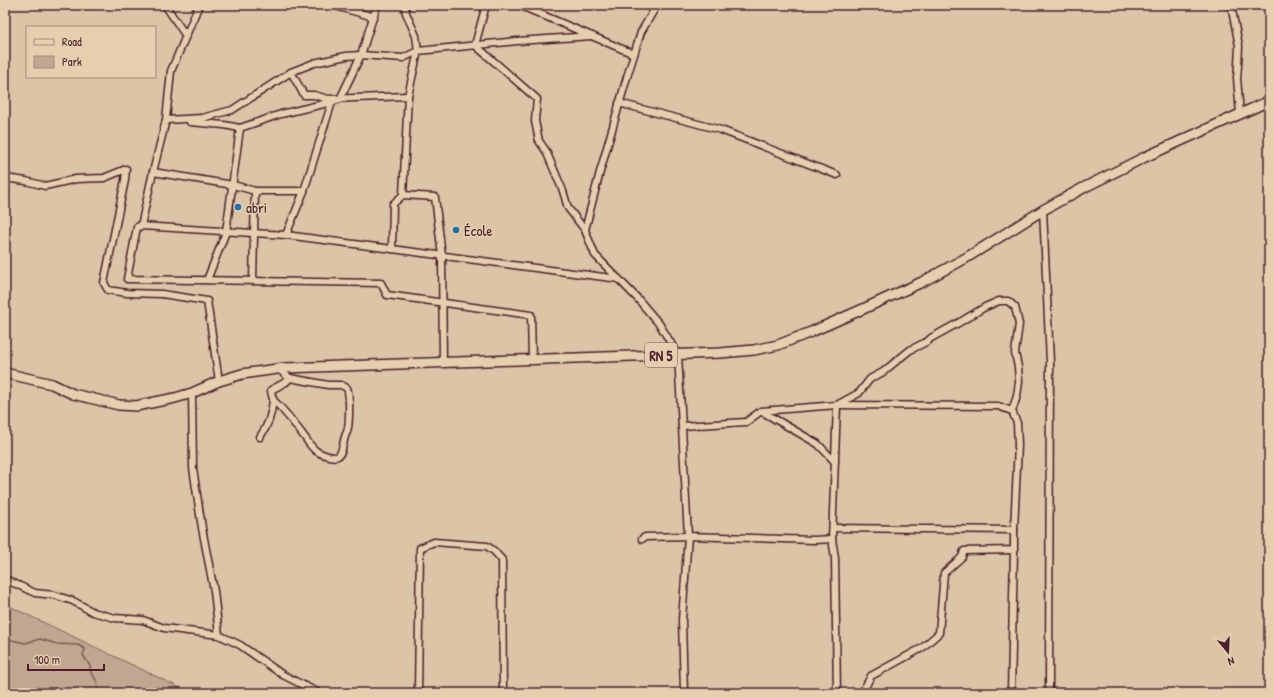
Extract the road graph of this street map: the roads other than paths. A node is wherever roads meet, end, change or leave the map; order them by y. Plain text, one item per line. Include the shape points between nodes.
1 (165, 5) edge
2 (199, 5) edge
3 (332, 5) edge
4 (377, 5) edge
5 (405, 5) edge
6 (486, 5) edge
7 (519, 5) edge
8 (657, 5) edge
9 (1231, 5) edge
10 (374, 17) junction
11 (186, 36) junction
12 (592, 36) junction
13 (475, 45) junction
14 (418, 51) junction
15 (634, 54) junction
16 (361, 56) junction
17 (291, 72) junction
18 (408, 96) junction
19 (340, 99) junction
20 (1269, 101) edge
21 (332, 102) junction
22 (619, 103) junction
23 (1240, 114) junction
24 (166, 120) junction
25 (240, 128) junction
26 (152, 172) junction
27 (837, 175) dead end
28 (5, 178) edge
29 (233, 185) junction
30 (255, 191) junction
31 (304, 191) junction
32 (403, 194) junction
33 (1043, 210) junction
34 (141, 226) junction
35 (585, 230) junction
36 (226, 232) junction
37 (255, 234) junction
38 (286, 235) junction
39 (392, 249) junction
40 (442, 256) junction
41 (618, 279) junction
42 (207, 280) junction
43 (253, 281) junction
44 (442, 303) junction
45 (678, 354) junction
46 (532, 360) junction
47 (443, 363) junction
48 (278, 369) junction
49 (5, 373) edge
50 (290, 378) junction
51 (219, 381) junction
52 (192, 393) junction
53 (272, 400) junction
54 (837, 405) junction
55 (1012, 410) junction
56 (761, 411) junction
57 (682, 426) junction
58 (260, 437) dead end
59 (835, 462) junction
60 (833, 528) junction
61 (1014, 530) junction
62 (688, 536) junction
63 (642, 539) dead end
64 (832, 539) junction
65 (1014, 550) junction
66 (5, 579) edge
67 (219, 635) junction
68 (319, 693) edge
69 (418, 693) edge
70 (503, 693) edge
71 (684, 693) edge
72 (836, 693) edge
73 (862, 693) edge
74 (1011, 693) edge
75 (1049, 693) edge

1 - 11 street
2 - 11 street
3 - 10 street
4 - 10 street
5 - 14 street via 416,36
6 - 13 street
7 - 12 street
8 - 15 street via 641,32
9 - 23 street via 1239,46 1236,78
10 - 16 street
11 - 24 street via 170,71
12 - 13 street
12 - 15 street
13 - 14 street
13 - 35 street via 537,99 535,121 539,141 546,151 568,208
14 - 16 street via 403,58
14 - 18 street
15 - 22 street
16 - 17 street via 346,56 314,63
16 - 19 street
17 - 19 street via 304,95
17 - 24 street via 232,110 202,118
18 - 19 street
18 - 32 street
19 - 21 street
20 - 23 main road, RN 5
21 - 25 street via 281,114
21 - 31 street
22 - 27 street via 721,130
22 - 35 street
23 - 33 main road, RN 5 via 1129,165
24 - 25 street
24 - 26 street
25 - 29 street
26 - 29 street
26 - 34 street
28 - 51 street via 45,186 76,179 104,178 126,169 104,283 108,290 207,301
29 - 30 street
29 - 36 street
30 - 31 street
30 - 37 street
31 - 38 street
32 - 39 street via 393,204
32 - 40 street via 434,197
33 - 45 main road, RN 5 via 922,282 811,332 778,345 754,350
33 - 75 street via 1050,362
34 - 36 street
34 - 42 street via 137,227 127,279
35 - 41 street via 595,255
36 - 37 street
36 - 42 street
37 - 38 street
37 - 43 street
38 - 39 street
39 - 40 street
40 - 41 street
40 - 44 street
41 - 45 street via 660,325
42 - 43 street
43 - 44 street via 381,283 387,295
44 - 46 street via 531,315
44 - 47 street
45 - 46 main road, RN 5
45 - 57 street
46 - 47 main road, RN 5
47 - 48 main road, RN 5
48 - 50 street
48 - 51 main road, RN 5 via 248,372
49 - 52 main road, RN 5 via 52,384 73,394 119,405 136,406
50 - 53 street via 271,390
50 - 53 street via 342,385 347,388 348,424 340,455 334,457 314,449
51 - 52 main road, RN 5
52 - 67 street via 193,468
53 - 58 street via 271,414
54 - 55 street via 998,406
54 - 55 street via 859,393 870,379 879,375 910,350 928,342 985,307 1008,301 1015,307 1019,324 1015,353 1019,382
54 - 56 street
54 - 59 street
55 - 61 street via 1017,423 1018,445
56 - 57 street via 746,422
56 - 59 street via 818,444
57 - 62 street
59 - 60 street
60 - 61 street
60 - 64 street
61 - 65 street
62 - 63 street
62 - 64 street
62 - 71 street via 682,620
64 - 72 street via 835,558
65 - 73 street via 964,551 962,557 944,573 940,633 922,648 871,676
65 - 74 street
66 - 67 street via 36,593 54,595 93,612 115,618 143,620 164,628
67 - 68 street via 240,645 283,676
69 - 70 street via 420,548 434,542 487,546 502,560

